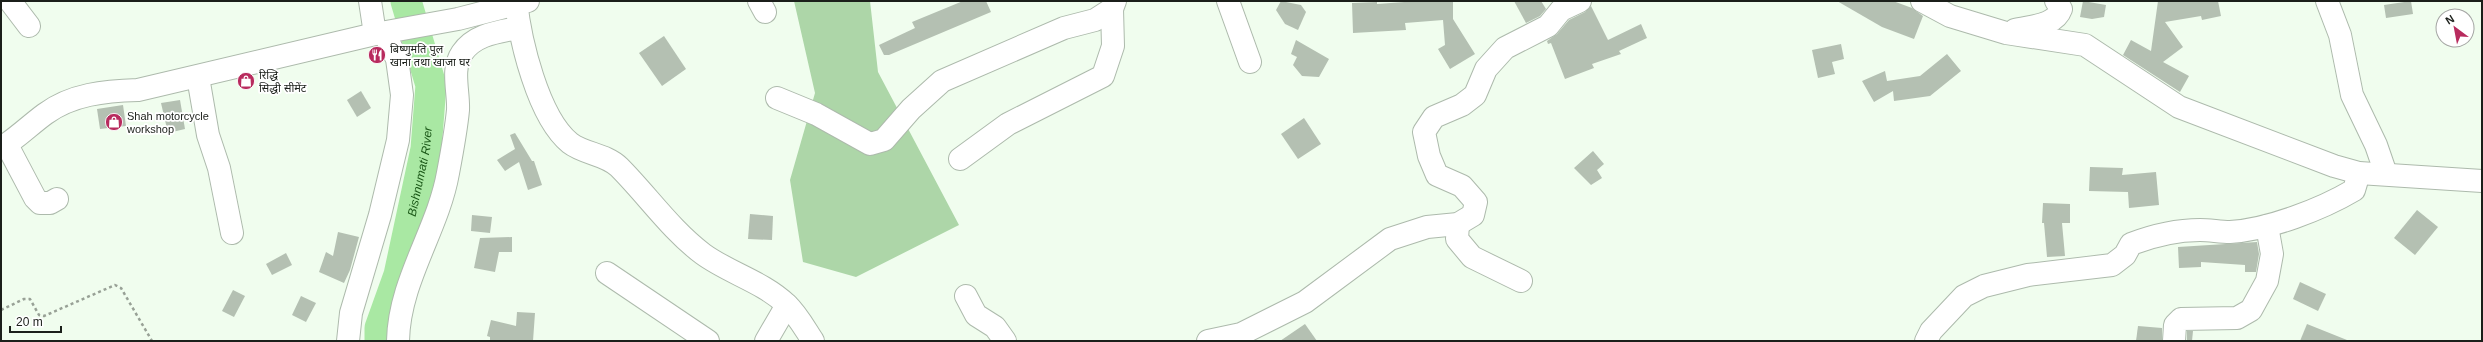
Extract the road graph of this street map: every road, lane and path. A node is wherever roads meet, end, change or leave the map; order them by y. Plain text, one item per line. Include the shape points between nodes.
1 (10, 1) edge
2 (370, 1) edge
3 (1228, 1) edge
4 (1580, 1) edge
5 (1922, 1) edge
6 (2056, 1) edge
7 (2327, 1) edge
8 (520, 2) edge
9 (1114, 5) edge
10 (28, 26) dead end
11 (518, 28) junction
12 (386, 33) junction
13 (2006, 33) junction
14 (1250, 62) dead end
15 (198, 77) junction
16 (777, 98) dead end
17 (4, 146) edge
18 (960, 159) dead end
19 (2359, 173) junction
20 (2386, 174) junction
21 (2482, 181) edge
22 (57, 199) dead end
23 (1458, 224) junction
24 (2267, 226) junction
25 (232, 233) dead end
26 (607, 273) dead end
27 (1520, 281) dead end
28 (966, 296) dead end
29 (786, 304) junction
30 (1, 310) edge
31 (1242, 337) edge
32 (152, 341) edge
33 (348, 341) edge
34 (398, 341) edge
35 (708, 341) edge
36 (766, 341) edge
37 (813, 341) edge
38 (1005, 341) edge
39 (1208, 341) edge
40 (1926, 341) edge
41 (2174, 341) edge

1 - 10 street
2 - 12 street
3 - 14 street
4 - 23 street via 1561,10 1548,26 1505,48 1486,69 1475,95 1462,105 1434,117 1424,132 1429,156 1437,175 1462,186 1476,202 1473,215
5 - 13 street via 1950,16
6 - 13 street via 2061,9 2058,17 2052,21
7 - 20 street via 2340,35 2352,95 2376,145
8 - 11 street
8 - 12 street via 458,19
9 - 16 street via 1095,20 1064,28 942,81 911,109 884,140 870,144 816,114
9 - 18 street via 1113,46 1103,76 1008,124
11 - 29 street via 548,117 558,131 571,144 615,164 684,237 704,254 763,287
11 - 34 street via 484,34 462,53 456,71 458,109 446,186 406,294 398,324
12 - 15 street
12 - 33 street via 397,59 402,95 398,140 380,215 351,313
13 - 19 street via 2085,45 2179,107 2316,160
15 - 17 street via 138,90 103,91 66,102 45,113
15 - 25 street via 208,135 219,168
17 - 22 street via 35,198 40,203 50,203
19 - 20 street
19 - 24 street via 2354,190 2334,202
20 - 21 street
23 - 27 street via 1457,239 1472,257
23 - 31 street via 1427,227 1390,239 1305,302
24 - 40 street via 2230,232 2199,230 2152,236 2131,244 2125,255 2112,265 2028,274 1984,286 1964,296 1931,331
24 - 41 street via 2272,254 2267,282 2251,310 2237,318 2181,319 2175,325
26 - 35 street
28 - 38 street via 976,315 995,327
29 - 36 street
29 - 37 street
30 - 32 path via 24,298 30,299 39,315 44,316 115,285 121,288
31 - 39 street

